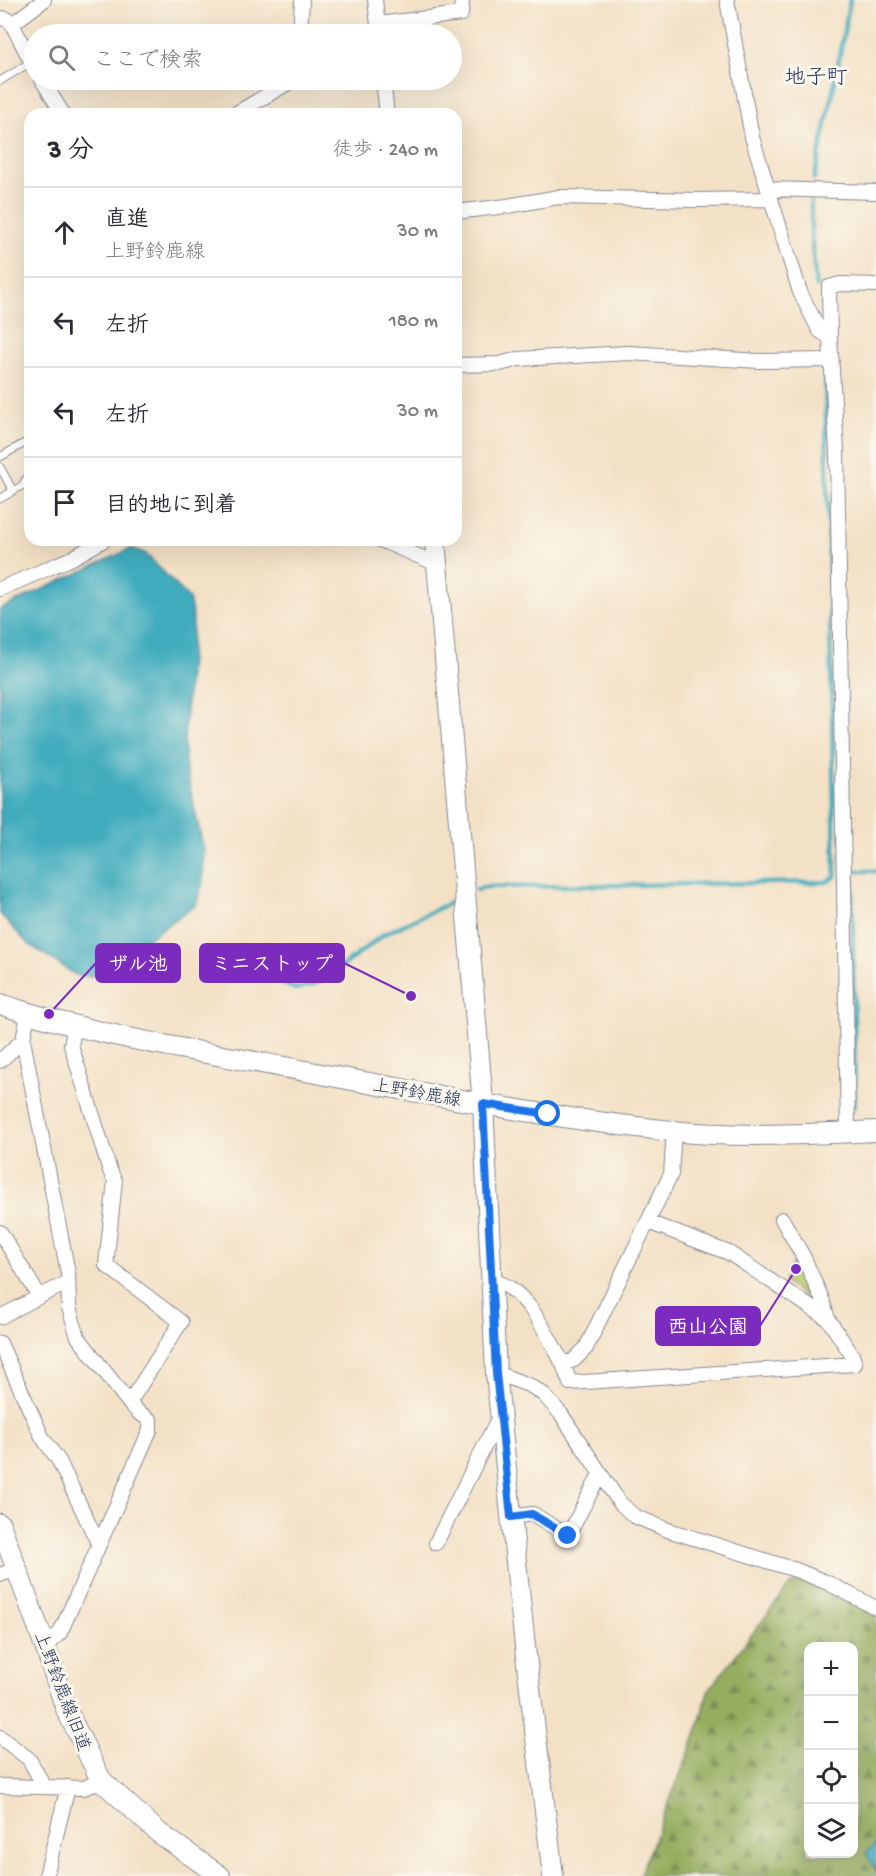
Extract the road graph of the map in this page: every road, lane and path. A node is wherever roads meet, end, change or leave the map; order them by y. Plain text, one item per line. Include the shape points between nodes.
1 (44, 0) edge
2 (302, 0) edge
3 (375, 0) edge
4 (462, 0) edge
5 (727, 0) edge
6 (6, 21) edge
7 (301, 24) edge
8 (377, 24) edge
9 (406, 24) edge
10 (24, 50) edge
11 (24, 69) edge
12 (0, 81) edge
13 (48, 90) edge
14 (276, 90) edge
15 (384, 90) edge
16 (59, 108) edge
17 (245, 108) edge
18 (386, 108) edge
19 (876, 192) edge
20 (769, 194) junction
21 (462, 211) edge
22 (876, 285) edge
23 (830, 338) junction
24 (831, 360) junction
25 (462, 365) edge
26 (24, 443) edge
27 (0, 457) edge
28 (0, 467) edge
29 (24, 485) edge
30 (13, 491) junction
31 (0, 499) edge
32 (93, 546) edge
33 (394, 546) edge
34 (436, 546) edge
35 (437, 564) junction
36 (0, 589) edge
37 (0, 1004) edge
38 (28, 1014) junction
39 (75, 1025) junction
40 (22, 1040) junction
41 (0, 1061) edge
42 (483, 1104) junction
43 (674, 1131) junction
44 (876, 1131) edge
45 (848, 1132) junction
46 (782, 1219) dead end
47 (648, 1222) junction
48 (0, 1232) edge
49 (490, 1281) junction
50 (68, 1282) junction
51 (39, 1296) junction
52 (0, 1317) edge
53 (828, 1319) junction
54 (0, 1343) edge
55 (562, 1364) junction
56 (496, 1373) junction
57 (129, 1403) junction
58 (500, 1414) junction
59 (600, 1474) junction
60 (511, 1517) junction
61 (0, 1524) edge
62 (98, 1543) junction
63 (436, 1543) dead end
64 (8, 1572) edge
65 (876, 1608) edge
66 (45, 1646) junction
67 (0, 1737) edge
68 (101, 1780) junction
69 (0, 1786) edge
70 (44, 1786) junction
71 (68, 1787) junction
72 (46, 1876) edge
73 (220, 1876) edge
74 (553, 1876) edge

1 - 6 street
2 - 7 street
3 - 8 street
4 - 9 street via 461,14
5 - 20 street via 752,137
6 - 10 street
11 - 12 lane
13 - 16 street
14 - 17 street
15 - 18 street
19 - 20 street
20 - 21 street via 696,200 559,197
20 - 23 street via 800,292 819,330
22 - 23 street via 829,287
23 - 24 street
24 - 25 street via 760,362 629,353
24 - 45 street via 837,452
26 - 27 lane
28 - 30 lane
29 - 30 lane
30 - 31 lane
32 - 36 street
33 - 35 street
34 - 35 street
35 - 42 street
37 - 38 street, 上野鈴鹿線
38 - 39 street, 上野鈴鹿線
38 - 40 street
39 - 42 street, 上野鈴鹿線
39 - 57 street via 71,1045 115,1180 106,1265 181,1322
40 - 41 street
40 - 50 street
42 - 43 street, 上野鈴鹿線
42 - 49 street
43 - 45 street, 上野鈴鹿線
43 - 47 street via 670,1174
44 - 45 street, 上野鈴鹿線
46 - 53 street via 804,1258
47 - 53 street via 729,1253
47 - 55 street via 586,1347 574,1360
48 - 51 street
49 - 55 street via 511,1287 522,1299 536,1316
49 - 56 street
50 - 51 street
50 - 57 street via 69,1308 78,1337
51 - 52 street
53 - 55 street via 855,1364 570,1383
54 - 62 street via 42,1437 59,1461
56 - 58 street
56 - 59 street via 543,1394 561,1414
57 - 62 street via 150,1420 150,1430
58 - 60 street
58 - 63 street
59 - 60 street via 568,1536 532,1514
59 - 65 street via 634,1516 796,1570
60 - 74 street
61 - 64 street, 上野鈴鹿線旧道
62 - 66 street via 60,1634
64 - 66 street, 上野鈴鹿線旧道
66 - 68 street, 上野鈴鹿線旧道 via 66,1709
67 - 70 street via 29,1759
68 - 71 street via 84,1788
68 - 73 street, 上野鈴鹿線旧道 via 159,1833
69 - 70 street
70 - 71 street
71 - 72 street

